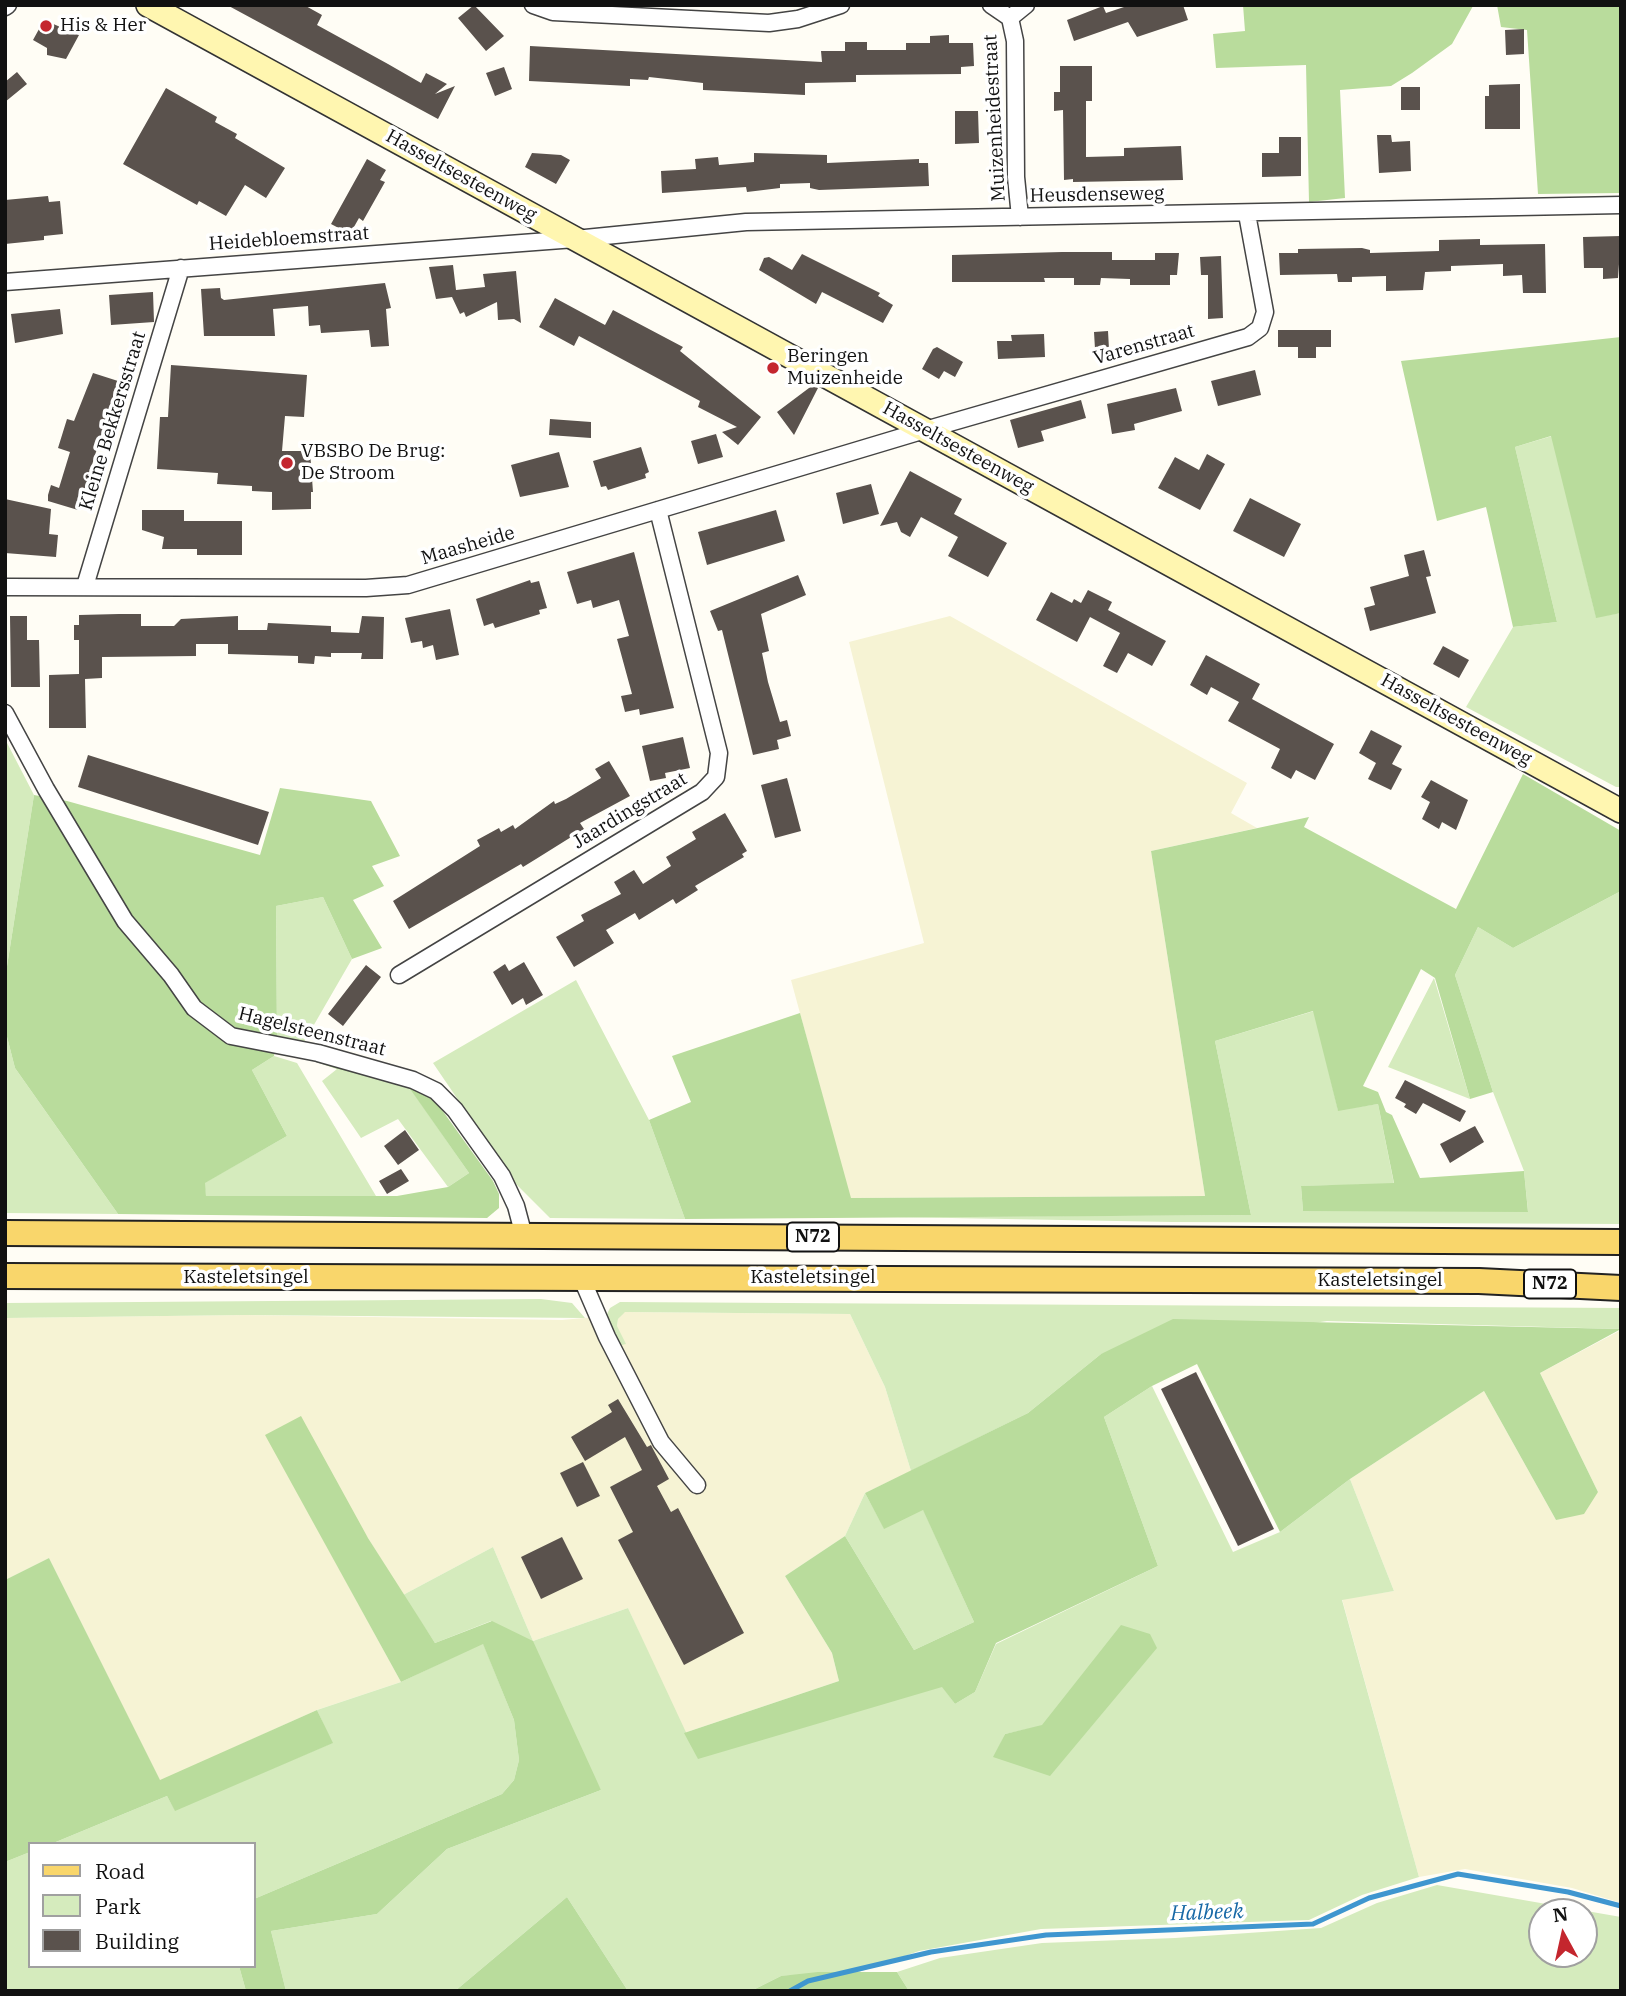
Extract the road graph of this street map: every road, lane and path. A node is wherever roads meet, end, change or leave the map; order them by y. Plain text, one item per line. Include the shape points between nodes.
1 (148, 5) edge
2 (533, 5) edge
3 (841, 5) edge
4 (991, 5) edge
5 (1026, 5) edge
6 (1010, 18) junction
7 (1621, 205) edge
8 (1247, 214) junction
9 (1020, 217) junction
10 (575, 239) junction
11 (181, 268) junction
12 (5, 282) edge
13 (925, 430) junction
14 (658, 510) junction
15 (85, 586) junction
16 (5, 587) edge
17 (5, 713) edge
18 (1621, 811) edge
19 (399, 975) dead end
20 (5, 1233) edge
21 (524, 1236) junction
22 (1621, 1242) edge
23 (5, 1276) edge
24 (581, 1277) junction
25 (1621, 1287) edge
26 (697, 1485) dead end

1 - 10 street, Hasseltsesteenweg
2 - 3 street via 552,12 769,23
4 - 6 street, Muizenheidestraat
5 - 6 street, Muizenheidestraat
6 - 9 street, Muizenheidestraat via 1015,41
7 - 8 street, Heusdenseweg
8 - 9 street, Heusdenseweg
8 - 13 street, Varenstraat via 1265,312 1260,328 1248,337
9 - 10 street, Heusdenseweg via 746,222
10 - 11 street, Heidebloemstraat
10 - 13 street, Hasseltsesteenweg
11 - 12 street, Heidebloemstraat
11 - 15 street, Kleine Bekkersstraat
13 - 14 street, Maasheide
13 - 18 street, Hasseltsesteenweg
14 - 15 street, Maasheide via 408,585 366,589
14 - 19 street, Jaardingstraat via 719,753 716,777 702,792
15 - 16 street, Maasheide
17 - 21 street, Hagelsteenstraat via 125,922 194,1008 231,1036 318,1053 436,1091 502,1176
20 - 21 main road, N72
21 - 22 main road, N72
23 - 24 main road, Kasteletsingel / N72
24 - 25 main road, Kasteletsingel / N72 via 1479,1281
24 - 26 street via 661,1442

